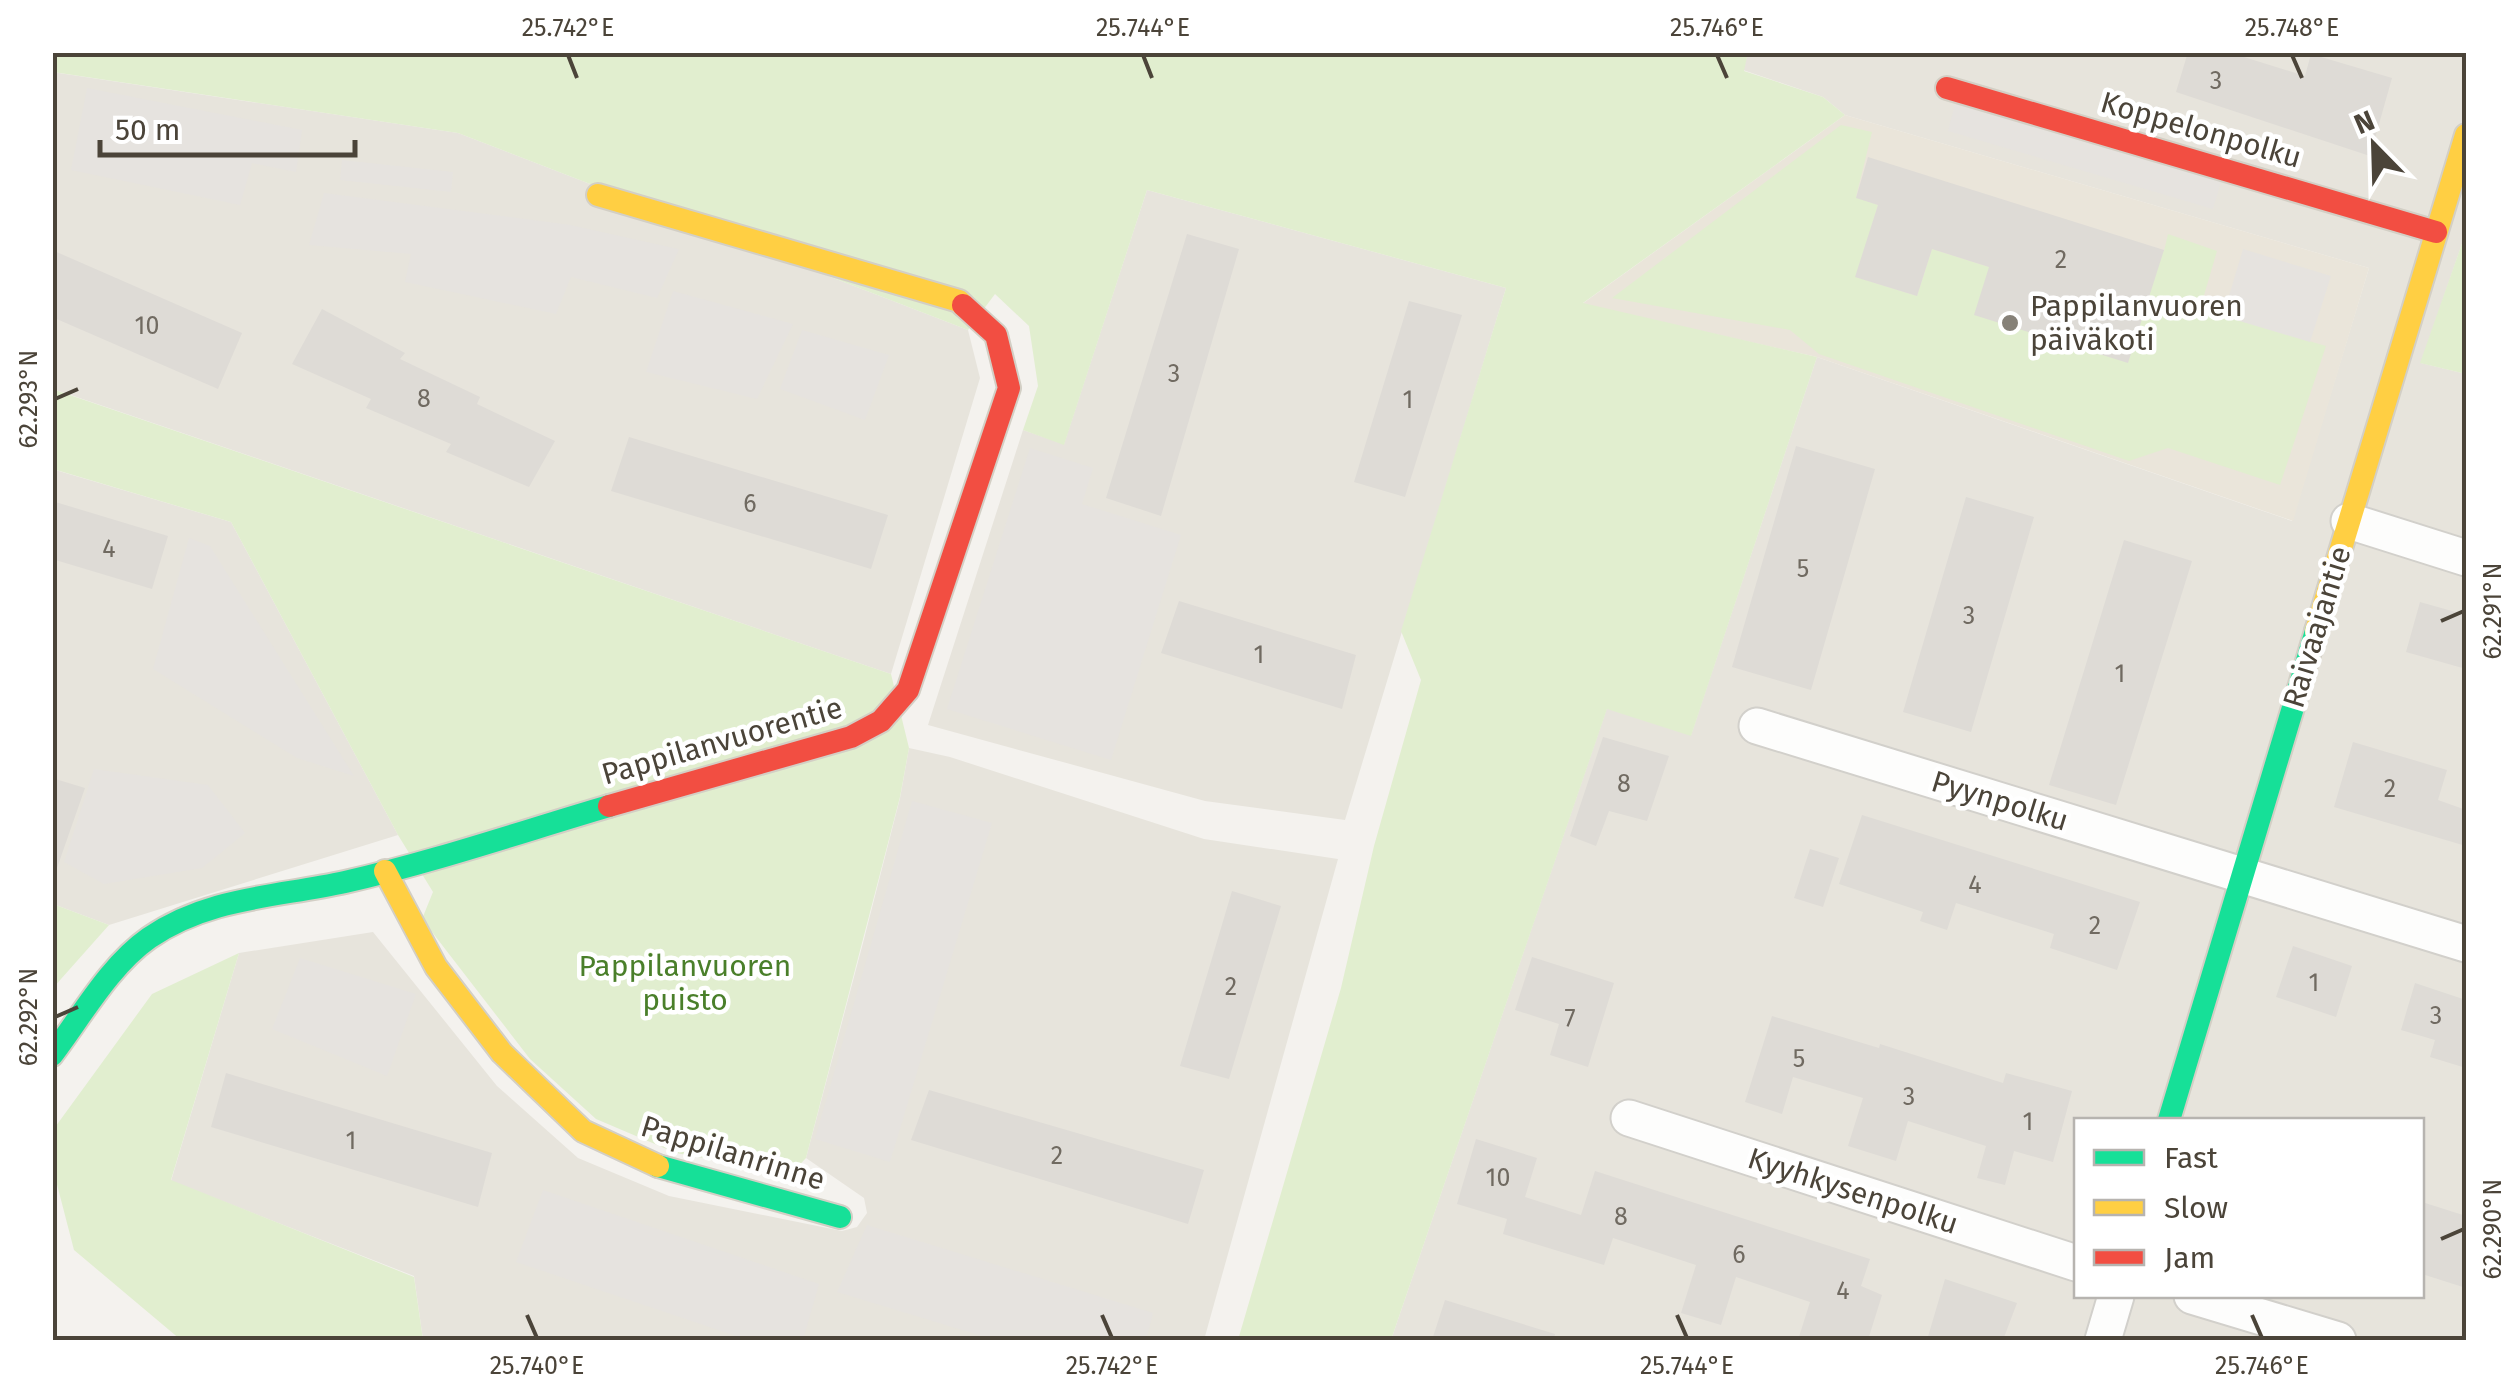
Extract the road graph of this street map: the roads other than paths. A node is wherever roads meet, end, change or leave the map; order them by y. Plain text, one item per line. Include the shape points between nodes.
1 (1948, 88) dead end
2 (2466, 135) edge
3 (598, 195) dead end
4 (2436, 232) junction
5 (2349, 521) junction
6 (2466, 558) edge
7 (1757, 726) dead end
8 (385, 871) junction
9 (2243, 875) junction
10 (2466, 944) edge
11 (52, 1055) edge
12 (1630, 1118) dead end
13 (2170, 1118) edge
14 (840, 1217) dead end
15 (2074, 1263) edge
16 (2115, 1298) edge
17 (2199, 1298) edge
18 (2102, 1340) edge
19 (2338, 1340) edge

1 - 4 street, Koppelonpolku
2 - 4 street, Raivaajantie
3 - 8 street, Pappilanvuorentie via 959,300 996,334 1009,388 919,665 881,722 851,737
4 - 5 street, Raivaajantie
5 - 6 street
5 - 9 street, Raivaajantie
7 - 9 street, Pyynpolku
8 - 11 street, Pappilanvuorentie via 238,900 167,926 120,964
8 - 14 street, Pappilanrinne via 446,982 514,1070 590,1136 674,1173
9 - 10 street, Pyynpolku
9 - 13 street, Raivaajantie
12 - 15 street, Kyyhkysenpolku
16 - 18 street
17 - 19 street

